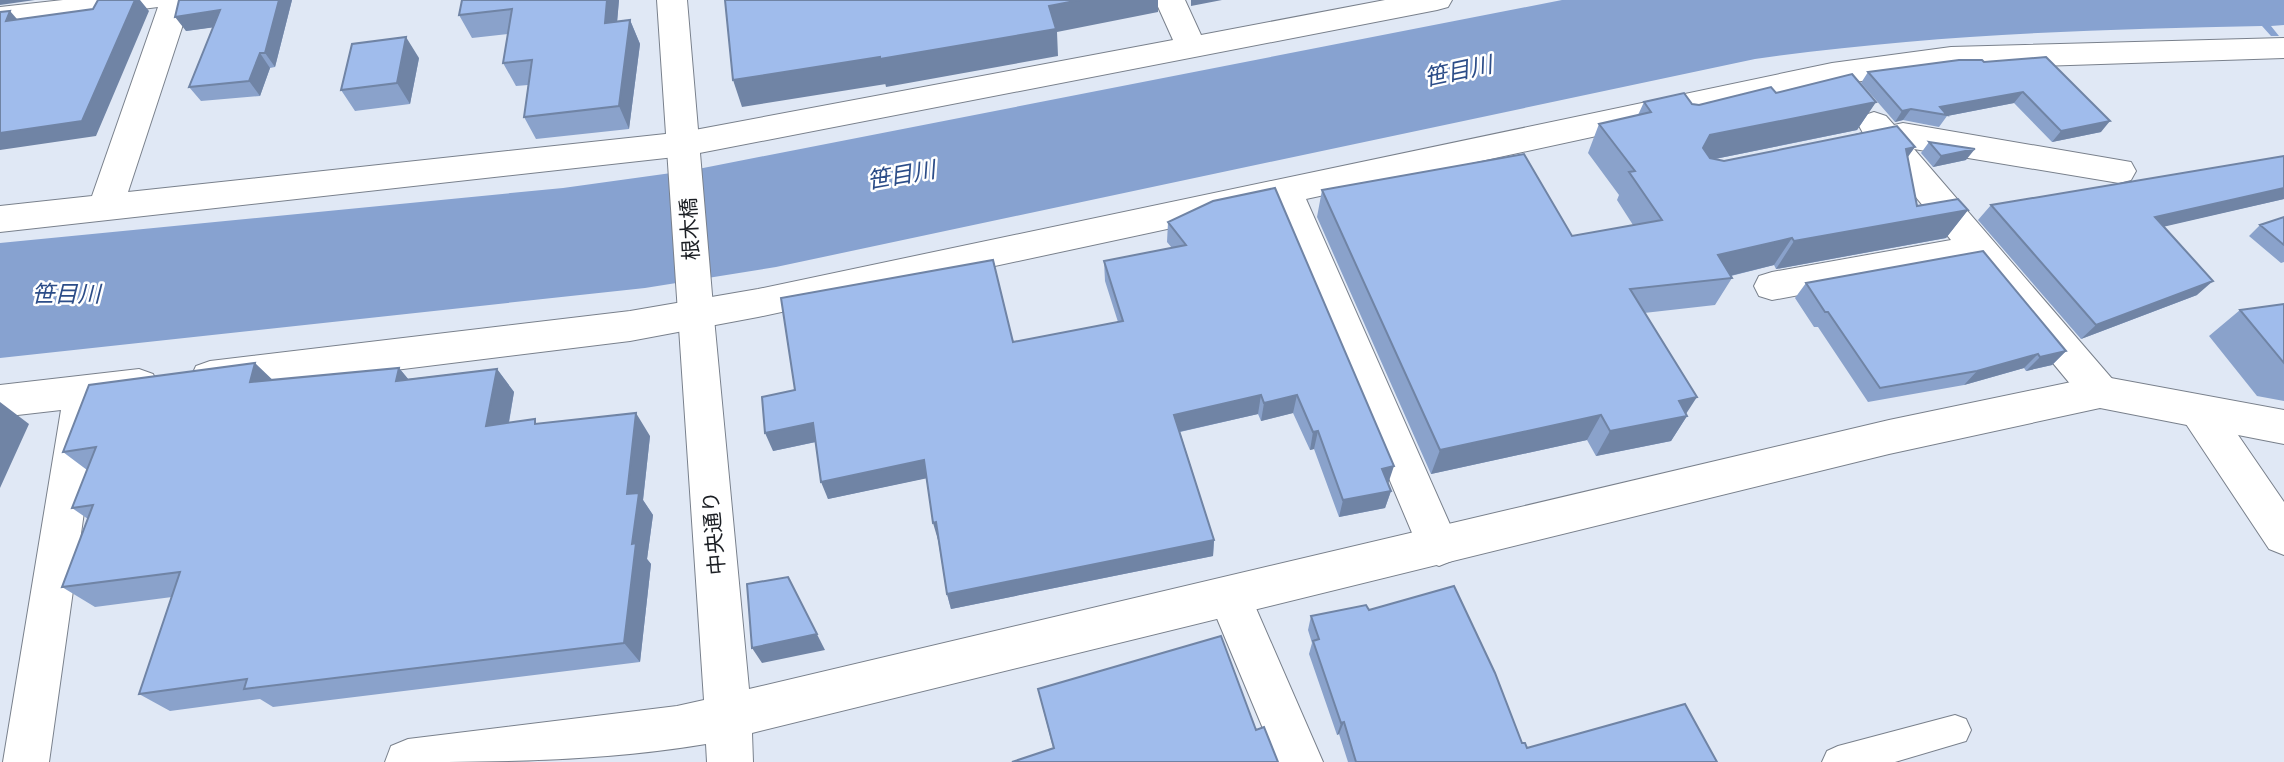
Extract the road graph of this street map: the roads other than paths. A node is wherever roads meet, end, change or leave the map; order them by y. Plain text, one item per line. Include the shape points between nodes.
1 (149, 0) edge
2 (176, 0) edge
3 (671, 0) edge
4 (1170, 0) edge
5 (1437, 0) edge
6 (0, 17) edge
7 (1192, 48) junction
8 (2284, 48) edge
9 (1832, 74) junction
10 (1888, 140) junction
11 (685, 149) junction
12 (1824, 152) edge
13 (2119, 171) dead end
14 (1285, 190) junction
15 (105, 209) junction
16 (0, 219) edge
17 (1979, 248) junction
18 (1772, 286) dead end
19 (694, 310) junction
20 (83, 392) junction
21 (2100, 392) junction
22 (0, 401) edge
23 (2200, 412) junction
24 (2284, 427) edge
25 (2284, 536) edge
26 (1439, 547) junction
27 (1230, 597) junction
28 (728, 716) junction
29 (1955, 730) dead end
30 (26, 762) edge
31 (408, 762) edge
32 (730, 762) edge
33 (1300, 762) edge
34 (1838, 762) edge

1 - 6 street
2 - 15 street
3 - 11 street
4 - 7 street
5 - 7 street
7 - 11 street
8 - 9 street via 1951,58
9 - 10 street
9 - 14 street
10 - 12 street
10 - 13 street via 1903,135
10 - 17 street
11 - 15 street
11 - 19 street, 根木橋
14 - 19 street
14 - 26 street
15 - 16 street
17 - 18 street
17 - 21 street
19 - 20 street via 630,326
19 - 28 street, 中央通り
20 - 22 street
20 - 30 street
21 - 23 street
21 - 26 street via 1889,437
23 - 24 street
23 - 25 street
26 - 27 street
27 - 28 street
27 - 33 street
28 - 31 street via 677,729
28 - 32 street, 中央通り
29 - 34 lane

